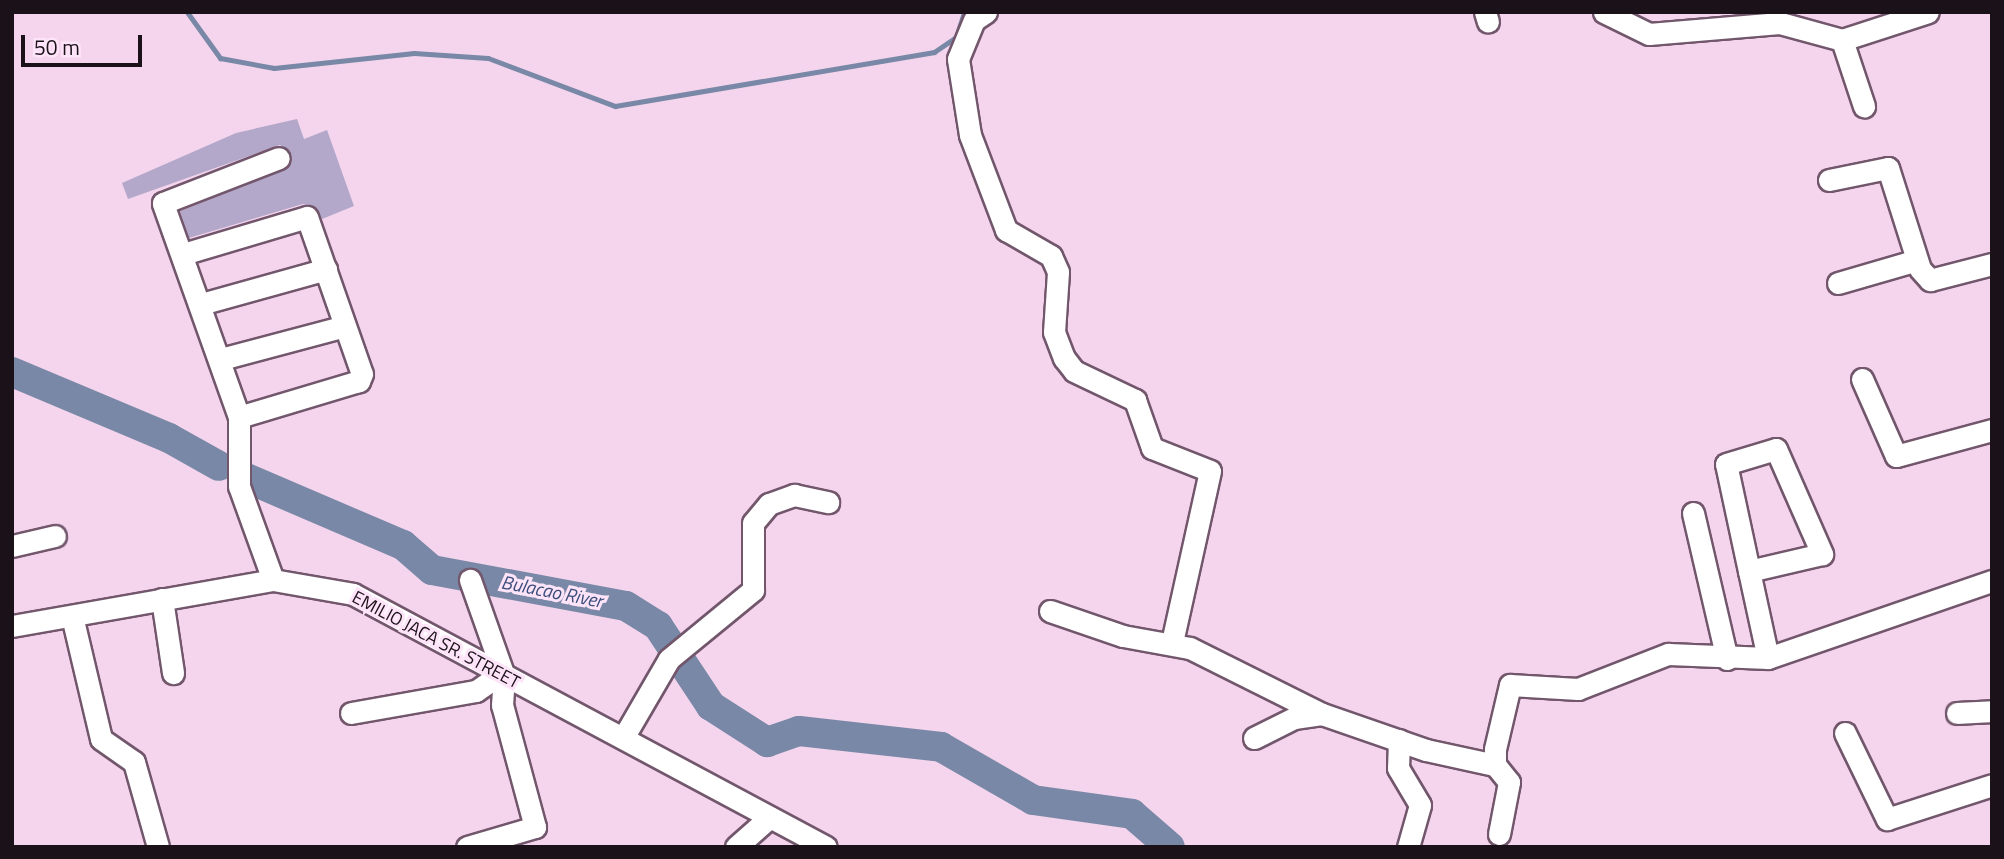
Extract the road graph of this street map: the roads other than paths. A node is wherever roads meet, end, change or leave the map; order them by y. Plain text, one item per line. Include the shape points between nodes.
1 (986, 12) edge
2 (1604, 12) edge
3 (1932, 14) edge
4 (1842, 40) junction
5 (1864, 106) dead end
6 (279, 158) dead end
7 (1829, 180) dead end
8 (183, 254) junction
9 (1917, 260) junction
10 (1992, 264) edge
11 (326, 269) junction
12 (1838, 283) dead end
13 (201, 304) junction
14 (345, 326) junction
15 (221, 359) junction
16 (1862, 379) dead end
17 (239, 417) junction
18 (1992, 430) edge
19 (828, 502) dead end
20 (1693, 513) dead end
21 (55, 536) dead end
22 (12, 546) edge
23 (1749, 571) junction
24 (272, 580) junction
25 (470, 580) dead end
26 (1992, 581) edge
27 (162, 599) junction
28 (1050, 611) dead end
29 (72, 616) junction
30 (12, 626) edge
31 (1172, 642) junction
32 (1768, 658) junction
33 (1727, 659) junction
34 (173, 673) dead end
35 (502, 675) junction
36 (1992, 711) edge
37 (351, 713) dead end
38 (1957, 713) dead end
39 (1322, 714) junction
40 (1845, 733) dead end
41 (623, 738) junction
42 (1254, 738) dead end
43 (1398, 740) junction
44 (1495, 765) junction
45 (1992, 785) edge
46 (770, 817) junction
47 (1499, 834) dead end
48 (158, 847) edge
49 (467, 847) edge
50 (736, 847) edge
51 (827, 847) edge
52 (1408, 847) edge

1 - 31 street via 974,19 958,59 970,135 1006,230 1051,256 1058,272 1054,332 1064,358 1074,371 1135,400 1152,448 1210,471
2 - 4 street via 1649,34 1780,23
3 - 4 street
4 - 5 street
6 - 8 street via 167,198 164,207
7 - 9 street via 1888,169
8 - 11 street via 307,217
8 - 13 street
9 - 10 street via 1933,281
9 - 12 street
11 - 13 street
11 - 14 street
13 - 15 street
14 - 15 street
14 - 17 street via 361,379
15 - 17 street
16 - 18 street via 1896,456
17 - 24 street via 239,486
19 - 41 street via 794,495 769,504 753,523 753,590 669,659
20 - 33 street
21 - 22 street
23 - 23 street via 1726,464 1776,449 1822,554
23 - 32 street
24 - 27 street, EMILIO JACA SR. STREET
24 - 35 street, EMILIO JACA SR. STREET via 353,594
25 - 35 street
26 - 32 street
27 - 29 street, EMILIO JACA SR. STREET
27 - 34 street
28 - 31 street via 1123,636
29 - 30 street, EMILIO JACA SR. STREET
29 - 48 street via 101,739 134,762
31 - 39 street via 1223,660
32 - 33 street
33 - 44 street via 1668,654 1578,689 1510,685
35 - 37 street via 476,691
35 - 41 street, EMILIO JACA SR. STREET
35 - 49 street via 502,705 535,827
36 - 38 street
39 - 42 street via 1294,718
39 - 43 street
40 - 45 street via 1887,819
41 - 46 street, EMILIO JACA SR. STREET
43 - 44 street
43 - 52 street via 1398,768 1420,805
44 - 47 street via 1509,782
46 - 50 street
46 - 51 street, EMILIO JACA SR. STREET

